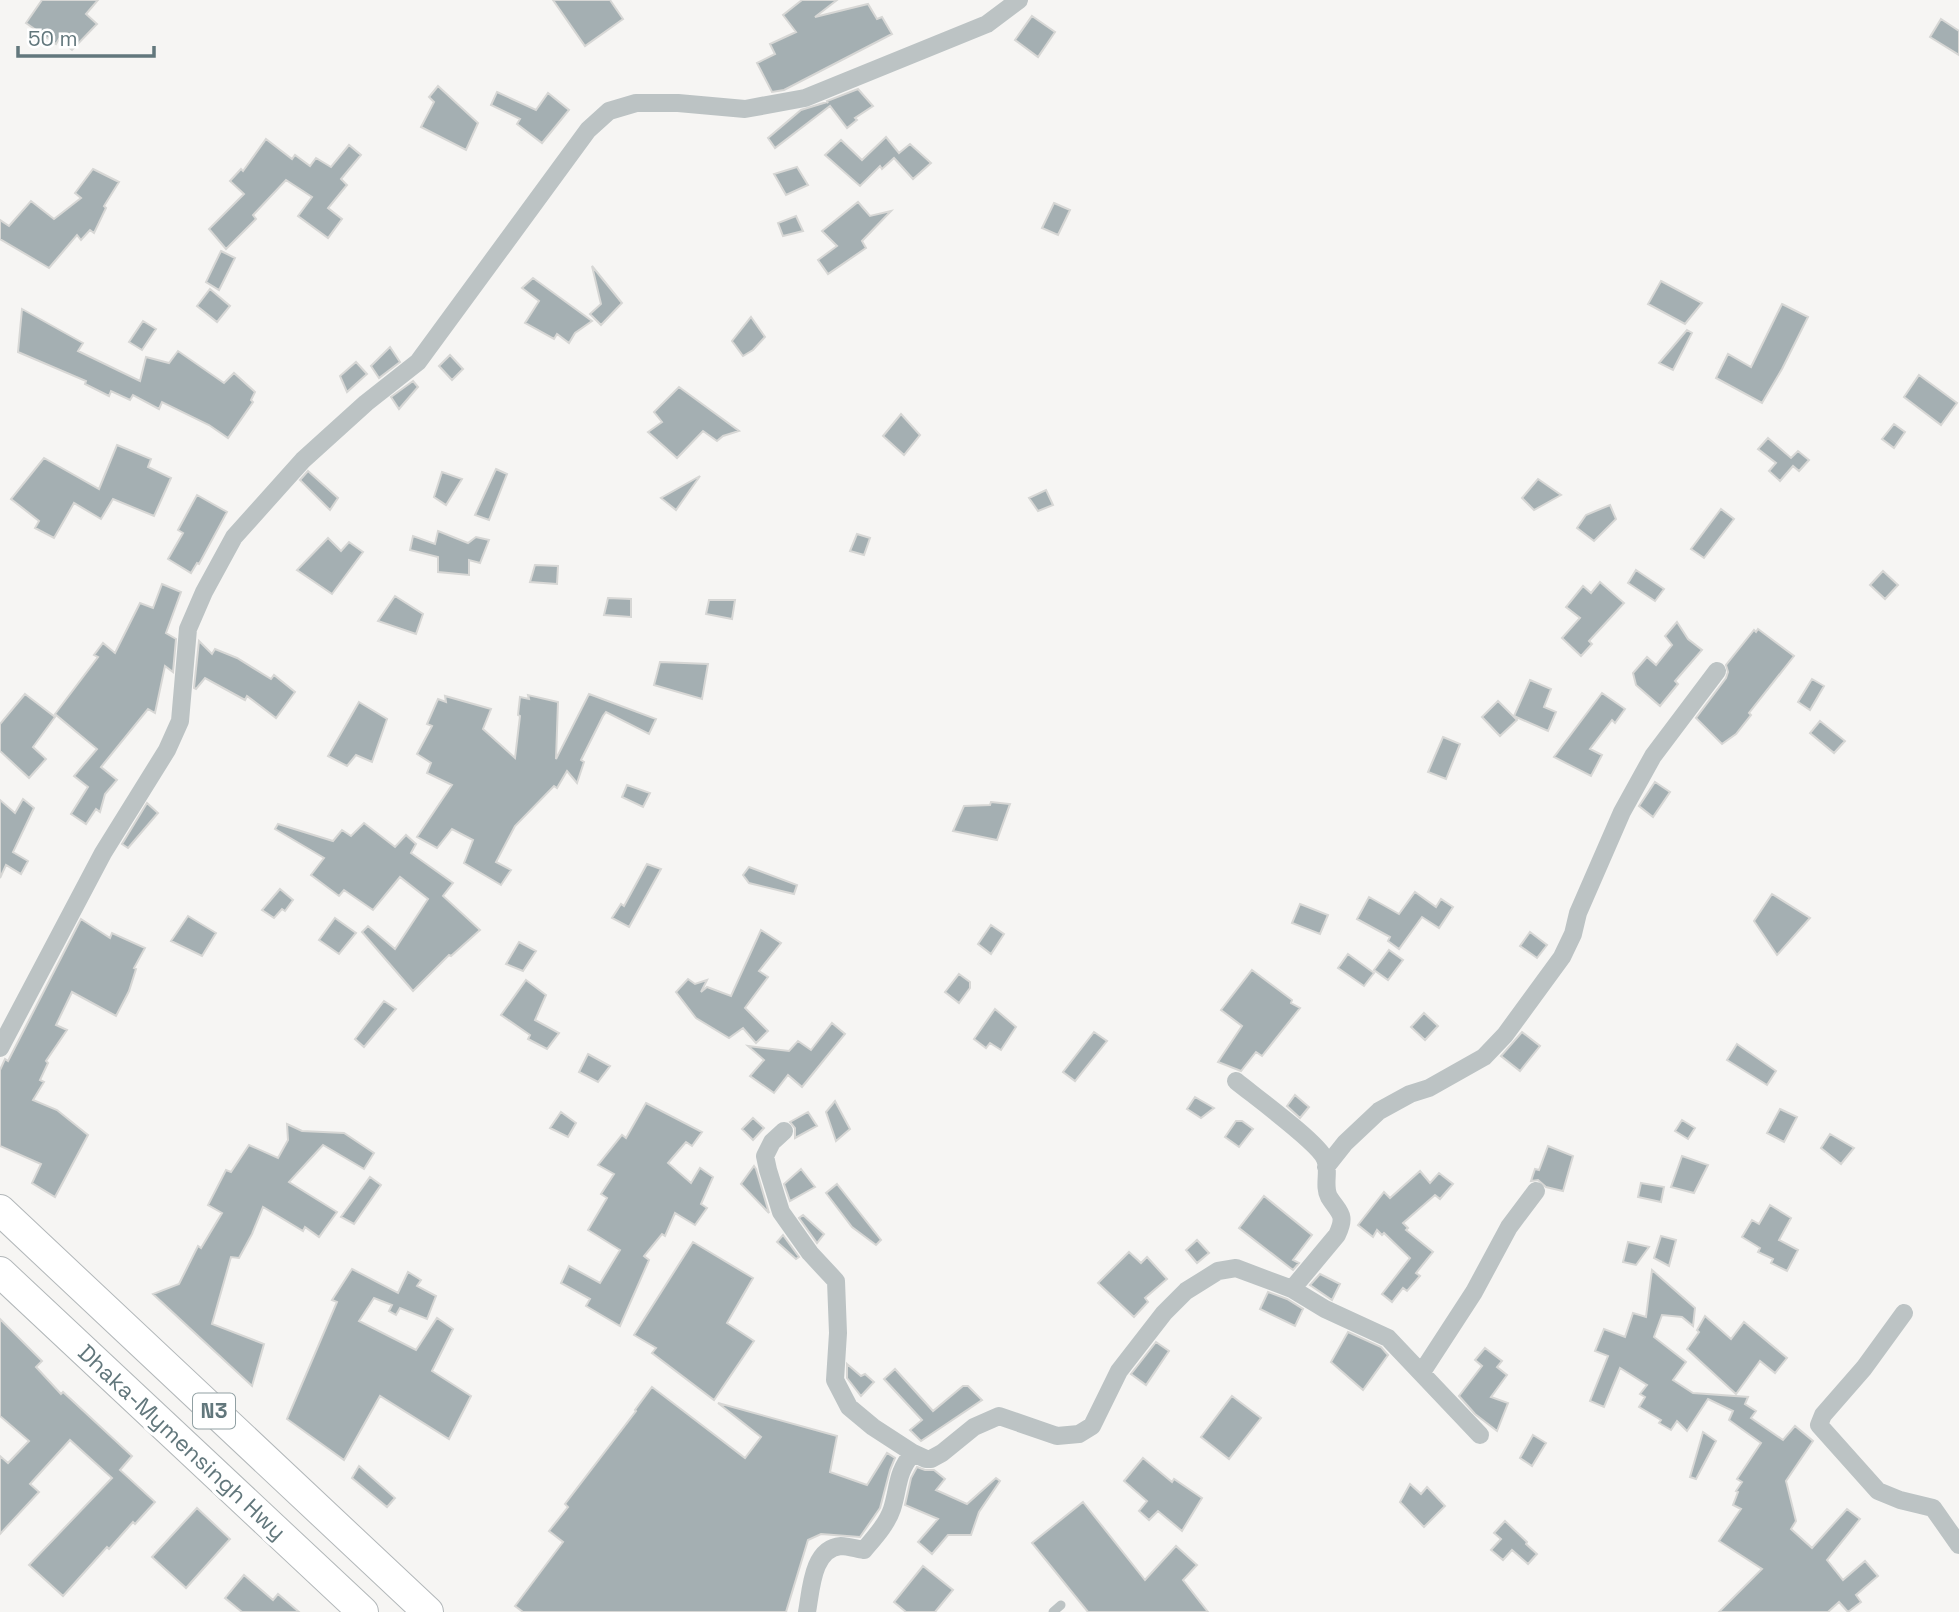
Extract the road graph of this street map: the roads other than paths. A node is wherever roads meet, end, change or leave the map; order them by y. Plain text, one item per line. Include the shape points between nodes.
1 (1019, 0) edge
2 (1717, 671) dead end
3 (0, 1048) edge
4 (1236, 1081) dead end
5 (785, 1131) dead end
6 (1326, 1167) junction
7 (1536, 1191) dead end
8 (0, 1210) edge
9 (0, 1272) edge
10 (1292, 1289) junction
11 (1903, 1312) dead end
12 (1422, 1372) junction
13 (1480, 1435) dead end
14 (913, 1453) junction
15 (1959, 1545) edge
16 (363, 1612) edge
17 (428, 1612) edge
18 (807, 1612) edge

1 - 3 street via 987,24 805,98 745,108 636,103 609,111 588,130 418,362 303,460 234,537 188,629 180,721 167,750 103,853
2 - 6 street via 1653,756 1616,825 1562,957 1505,1035 1484,1057 1379,1111
4 - 6 street via 1314,1145
5 - 14 street via 765,1156 781,1212 836,1281 835,1380 849,1407
6 - 10 street via 1327,1195 1339,1209 1342,1225
7 - 12 street via 1509,1227 1475,1292
8 - 17 highway, Dhaka-Mymensingh Hwy / N3
9 - 16 highway, Dhaka-Mymensingh Hwy / N3
10 - 12 street via 1388,1338
10 - 14 street via 1236,1268 1218,1270 1186,1291 1119,1371 1093,1426 1079,1434 1056,1436 999,1416 974,1427 931,1459
11 - 15 street via 1819,1424 1878,1491 1933,1508
12 - 13 street
14 - 18 street via 900,1472 892,1511 875,1537 864,1549 840,1546 830,1550 817,1564

